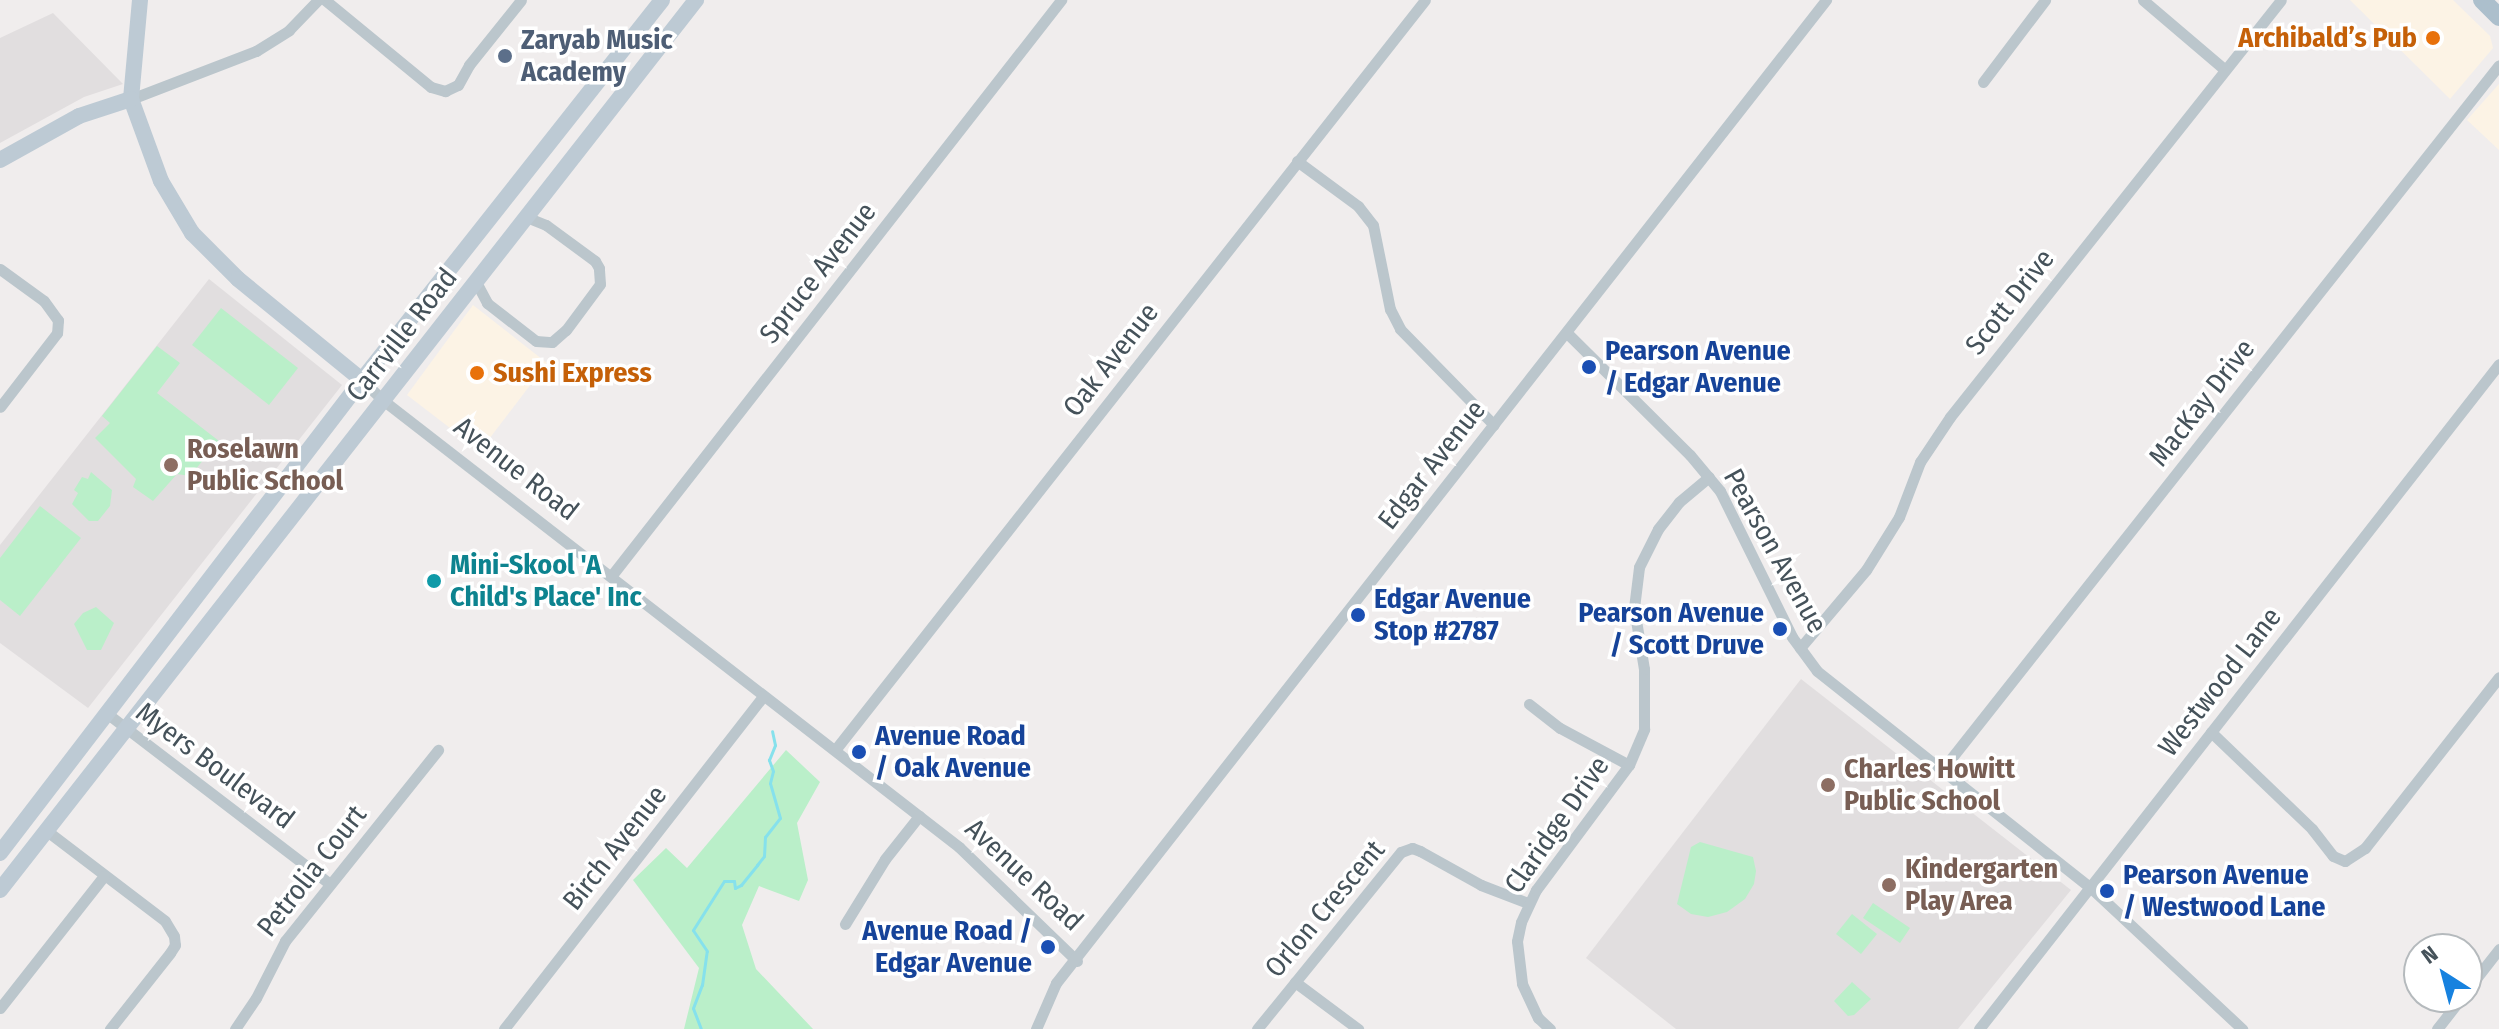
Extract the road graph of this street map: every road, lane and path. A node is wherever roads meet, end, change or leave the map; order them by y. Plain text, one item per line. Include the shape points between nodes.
1 (140, 0) edge
2 (318, 0) edge
3 (325, 0) edge
4 (521, 0) edge
5 (662, 0) edge
6 (696, 0) edge
7 (1061, 0) edge
8 (1425, 0) edge
9 (1826, 0) edge
10 (2045, 0) edge
11 (2143, 0) edge
12 (2281, 0) edge
13 (2482, 0) edge
14 (2499, 17) edge
15 (2499, 65) edge
16 (2224, 69) junction
17 (1983, 82) dead end
18 (585, 98) junction
19 (131, 99) junction
20 (608, 114) junction
21 (0, 160) edge
22 (1297, 161) junction
23 (526, 217) junction
24 (0, 269) edge
25 (476, 282) junction
26 (1568, 334) junction
27 (2499, 364) edge
28 (362, 380) junction
29 (384, 401) junction
30 (0, 407) edge
31 (1494, 425) junction
32 (1709, 477) junction
33 (230, 555) junction
34 (250, 569) junction
35 (612, 575) junction
36 (1800, 648) junction
37 (2499, 677) edge
38 (763, 696) junction
39 (1529, 704) dead end
40 (109, 715) junction
41 (128, 729) junction
42 (2211, 732) junction
43 (438, 750) dead end
44 (835, 750) junction
45 (1629, 765) junction
46 (1942, 770) junction
47 (919, 816) junction
48 (47, 831) junction
49 (0, 853) edge
50 (104, 876) junction
51 (3, 881) edge
52 (330, 884) junction
53 (2091, 888) junction
54 (1528, 903) junction
55 (845, 924) dead end
56 (2499, 949) edge
57 (1077, 961) junction
58 (2483, 970) edge
59 (1295, 982) junction
60 (0, 1008) edge
61 (2450, 1013) edge
62 (110, 1029) edge
63 (235, 1029) edge
64 (504, 1029) edge
65 (1036, 1029) edge
66 (1257, 1029) edge
67 (1358, 1029) edge
68 (1550, 1029) edge
69 (1979, 1029) edge
70 (2242, 1029) edge
71 (2437, 1029) edge

1 - 19 main road, Avenue Road
2 - 19 street via 289,30 256,51
3 - 4 street via 431,87 445,91 458,85
5 - 18 main road, Carrville Road
6 - 20 main road, Carrville Road
7 - 35 street, Spruce Avenue
8 - 22 street, Oak Avenue
9 - 26 street, Edgar Avenue
10 - 17 street
11 - 16 street
12 - 16 street, Scott Drive
13 - 14 main road
15 - 46 street, MacKay Drive
16 - 36 street, Scott Drive via 1950,417 1920,462 1899,517 1866,570
18 - 20 main road
18 - 28 main road, Carrville Road
19 - 21 main road via 79,116
19 - 28 main road, Avenue Road via 161,181 192,233 238,279
20 - 23 main road, Carrville Road
22 - 31 street via 1358,206 1373,225 1390,309 1400,329
22 - 44 street, Oak Avenue
23 - 25 main road, Carrville Road
23 - 25 street via 546,225 599,268 600,284 566,330 552,342 536,341 487,303
24 - 30 street via 44,301 58,320 57,333
25 - 29 main road, Carrville Road
26 - 31 street, Edgar Avenue
26 - 32 street, Pearson Avenue
27 - 42 street, Westwood Lane
28 - 29 street, Avenue Road
28 - 33 main road, Carrville Road
29 - 34 main road, Carrville Road
29 - 35 street, Avenue Road
31 - 57 street, Edgar Avenue
32 - 36 street, Pearson Avenue
32 - 45 street, Claridge Drive via 1658,529 1639,567 1634,608 1644,669 1644,729
33 - 34 main road
33 - 40 main road, Carrville Road
34 - 41 main road, Carrville Road
35 - 38 street, Avenue Road
36 - 46 street, Pearson Avenue via 1817,671
37 - 42 street via 2365,848 2345,861 2333,856
38 - 44 street, Avenue Road
38 - 64 street, Birch Avenue
39 - 45 street via 1560,728
40 - 41 street, Myers Boulevard
40 - 49 main road, Carrville Road
41 - 48 main road, Carrville Road
41 - 52 street, Myers Boulevard
42 - 53 street, Westwood Lane
43 - 52 street, Petrolia Court
44 - 47 street, Avenue Road
45 - 54 street, Claridge Drive
46 - 53 street, Pearson Avenue
47 - 55 street
47 - 57 street, Avenue Road via 959,847
48 - 50 street
48 - 51 main road, Carrville Road
50 - 60 street
50 - 62 street via 165,921 175,945
52 - 63 street, Petrolia Court via 280,950
53 - 69 street, Westwood Lane
53 - 70 street, Pearson Avenue
54 - 59 street, Orlon Crescent via 1412,848 1401,852
54 - 68 street, Claridge Drive via 1517,941 1519,967 1527,997
56 - 58 street
57 - 65 street, Edgar Avenue via 1056,983
59 - 66 street, Orlon Crescent
59 - 67 street
61 - 71 street

